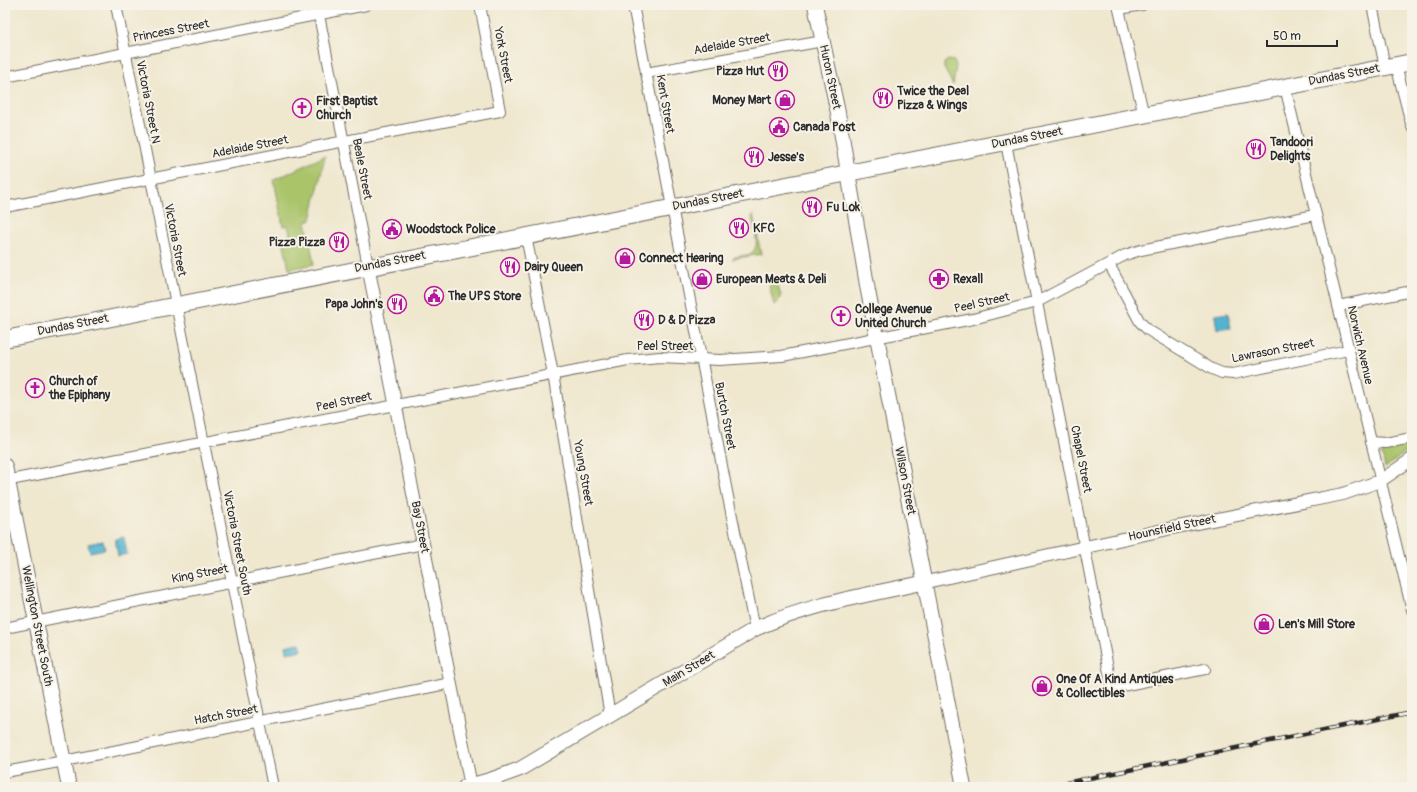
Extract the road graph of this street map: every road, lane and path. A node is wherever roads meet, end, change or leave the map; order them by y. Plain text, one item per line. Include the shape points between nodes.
1 (116, 5) edge
2 (366, 5) edge
3 (480, 5) edge
4 (633, 5) edge
5 (815, 5) edge
6 (1142, 5) edge
7 (1372, 5) edge
8 (1119, 7) edge
9 (318, 10) edge
10 (823, 41) junction
11 (125, 53) junction
12 (1412, 62) edge
13 (1390, 66) junction
14 (646, 73) junction
15 (5, 77) edge
16 (1285, 87) junction
17 (500, 111) joint
18 (1144, 116) junction
19 (1412, 127) edge
20 (344, 142) junction
21 (1006, 142) junction
22 (847, 174) junction
23 (150, 180) junction
24 (5, 207) edge
25 (671, 207) junction
26 (1315, 215) junction
27 (526, 236) junction
28 (1109, 264) junction
29 (368, 266) junction
30 (1412, 291) edge
31 (1037, 302) junction
32 (175, 305) junction
33 (1338, 306) junction
34 (877, 338) junction
35 (5, 339) edge
36 (1348, 350) junction
37 (701, 360) junction
38 (553, 374) junction
39 (396, 405) junction
40 (1412, 438) edge
41 (204, 442) junction
42 (1371, 442) junction
43 (1412, 459) edge
44 (5, 466) edge
45 (6, 481) edge
46 (1380, 481) junction
47 (423, 544) junction
48 (1085, 548) junction
49 (232, 581) junction
50 (926, 582) junction
51 (1412, 610) edge
52 (36, 621) junction
53 (5, 628) edge
54 (755, 629) junction
55 (1205, 669) dead end
56 (451, 683) junction
57 (610, 716) junction
58 (259, 722) junction
59 (64, 761) junction
60 (5, 772) edge
61 (69, 787) edge
62 (273, 787) edge
63 (469, 787) edge
64 (964, 787) edge

1 - 11 street, Victoria Street N
2 - 9 street, Princess Street
3 - 17 street, York Street
4 - 14 street, Kent Street
5 - 10 main road, Huron Street
6 - 8 street
7 - 13 street
8 - 18 street
9 - 11 street, Princess Street
9 - 20 street, Beale Street
10 - 14 street, Adelaide Street
10 - 22 main road, Huron Street
11 - 15 street, Princess Street
11 - 23 street, Victoria Street N
12 - 13 main road, Dundas Street
13 - 16 main road, Dundas Street
13 - 19 street
14 - 25 street, Kent Street
16 - 18 main road, Dundas Street
16 - 26 street, Norwich Avenue
17 - 20 street, Adelaide Street
18 - 21 main road, Dundas Street
20 - 23 street, Adelaide Street
20 - 29 street, Beale Street
21 - 22 main road, Dundas Street
21 - 31 street, Chapel Street
22 - 25 main road, Dundas Street
22 - 34 main road, Wilson Street
23 - 24 street, Adelaide Street
23 - 32 street, Victoria Street
25 - 27 main road, Dundas Street
25 - 37 street, Burtch Street
26 - 28 street, Peel Street via 1153,246 1125,255
26 - 33 street, Norwich Avenue
27 - 29 main road, Dundas Street
27 - 38 street, Young Street
28 - 31 street, Peel Street
28 - 36 street, Lawrason Street via 1140,322 1148,330 1222,373 1233,374
29 - 32 main road, Dundas Street
29 - 39 street, Bay Street
30 - 33 street
31 - 34 street, Peel Street via 973,319
31 - 48 street, Chapel Street
32 - 35 main road, Dundas Street
32 - 41 street, Victoria Street South
33 - 36 street, Norwich Avenue
34 - 37 street, Peel Street via 782,356
34 - 50 main road, Wilson Street
36 - 42 street, Norwich Avenue
37 - 38 street, Peel Street via 645,357
37 - 54 street, Burtch Street
38 - 39 street, Peel Street
38 - 57 street, Young Street
39 - 41 street, Peel Street
39 - 47 street, Bay Street
40 - 42 street via 1385,443
41 - 45 street, Peel Street
41 - 49 street, Victoria Street South
42 - 46 street, Norwich Avenue
43 - 46 street, Hounsfield Street
44 - 45 main road, Wellington Street South
45 - 52 main road, Wellington Street South
46 - 48 street, Hounsfield Street via 1343,494
46 - 51 street, Norwich Avenue
47 - 49 street, King Street
47 - 56 street, Bay Street
48 - 50 street, Hounsfield Street
48 - 55 street, Chapel Street via 1112,688
49 - 52 street, King Street
49 - 58 street, Victoria Street South
50 - 54 main road, Main Street via 825,604 789,614
50 - 64 main road, Wilson Street
52 - 53 street, King Street
52 - 59 main road, Wellington Street South
54 - 57 main road, Main Street
56 - 58 street, Hatch Street
56 - 63 street, Bay Street
57 - 63 main road, Main Street via 520,769
58 - 59 street, Hatch Street
58 - 62 street, Victoria Street South
59 - 60 street, Hatch Street
59 - 61 main road, Wellington Street South

